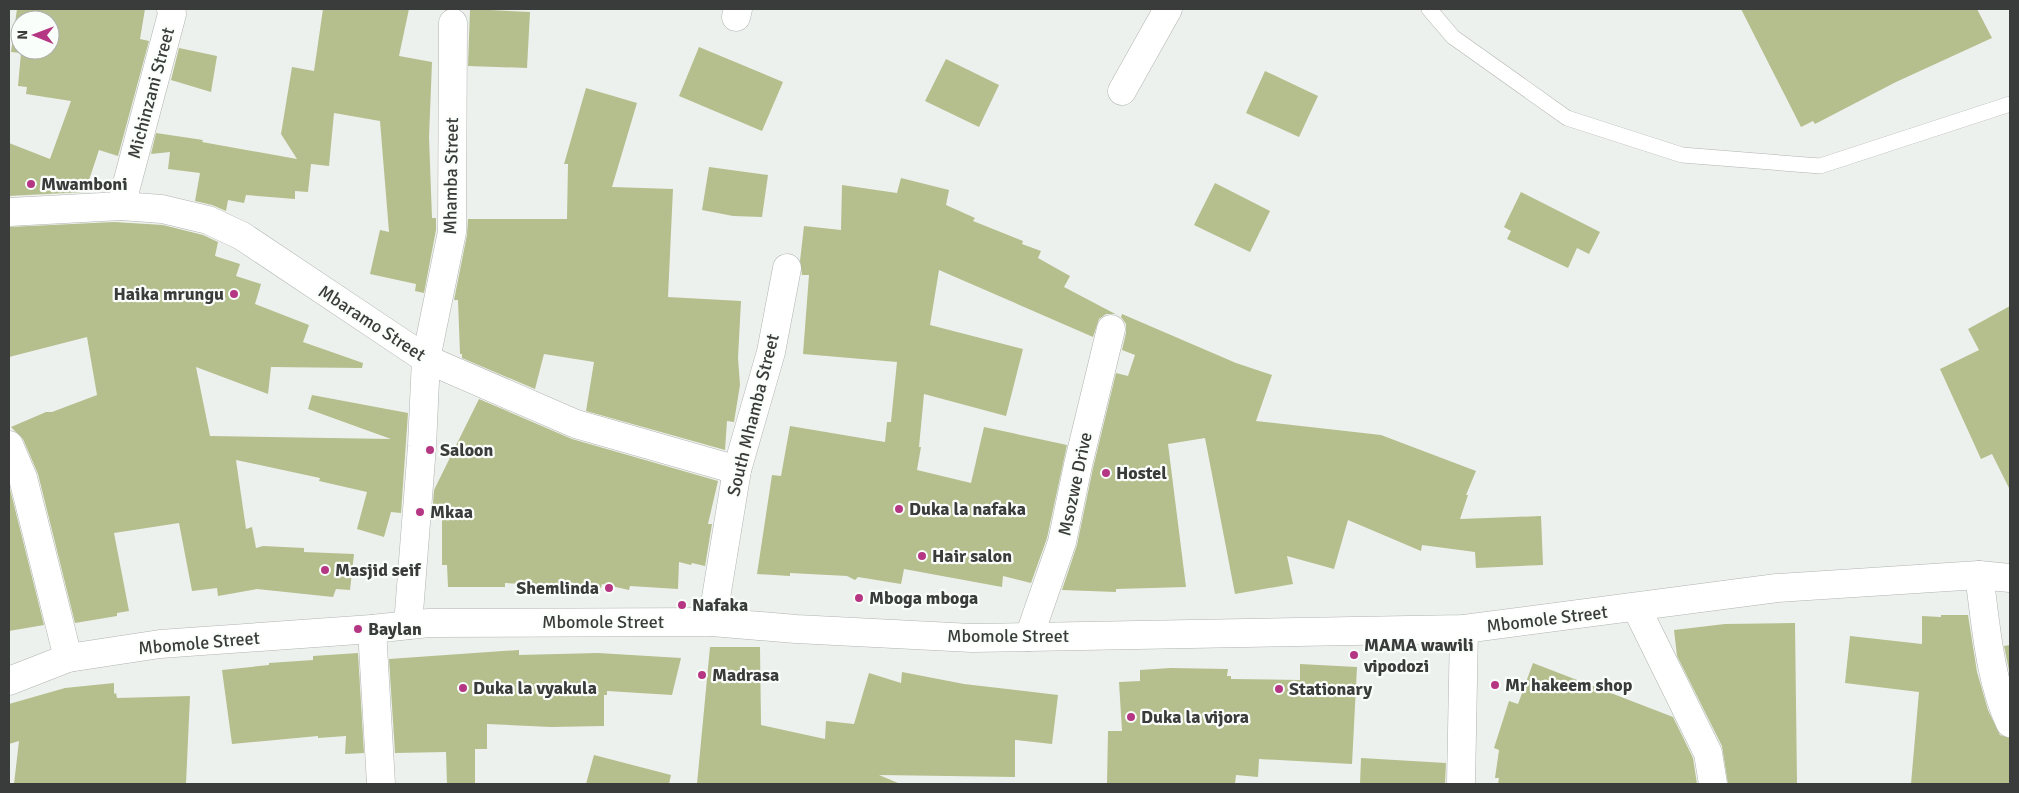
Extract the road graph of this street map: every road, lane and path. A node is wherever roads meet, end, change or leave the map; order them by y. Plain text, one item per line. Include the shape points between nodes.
1 (171, 9) edge
2 (1168, 9) edge
3 (1429, 9) edge
4 (453, 23) dead end
5 (1122, 90) dead end
6 (2010, 104) edge
7 (121, 206) junction
8 (9, 212) edge
9 (787, 268) dead end
10 (1111, 329) dead end
11 (426, 360) junction
12 (9, 445) edge
13 (736, 470) junction
14 (1980, 576) junction
15 (2010, 578) edge
16 (1636, 608) junction
17 (712, 622) junction
18 (408, 625) junction
19 (372, 629) junction
20 (1464, 629) junction
21 (1029, 637) junction
22 (68, 658) junction
23 (9, 681) edge
24 (2010, 723) edge
25 (381, 784) edge
26 (1461, 784) edge
27 (1713, 784) edge

1 - 7 street, Michinzani Street
2 - 5 street
3 - 6 lane via 1452,37 1567,118 1682,155 1820,166
4 - 11 street, Mhamba Street via 452,232
7 - 8 street, Mbaramo Street
7 - 11 street, Mbaramo Street via 162,210 208,220 242,236
9 - 13 street, South Mhamba Street via 770,352
10 - 21 street, Msozwe Drive via 1062,542
11 - 13 street, Mbaramo Street via 576,424
11 - 18 street, Mhamba Street
12 - 22 street via 22,478
13 - 17 street, South Mhamba Street
14 - 15 street, Mbomole Street
14 - 16 street, Mbomole Street via 1777,588
14 - 24 street via 1992,660
16 - 20 street, Mbomole Street
16 - 27 street via 1708,752
17 - 18 street, Mbomole Street
17 - 21 street, Mbomole Street via 962,637
18 - 19 street, Mbomole Street
19 - 22 street, Mbomole Street via 160,644
19 - 25 street
20 - 21 street, Mbomole Street
20 - 26 street
22 - 23 street, Mbomole Street

